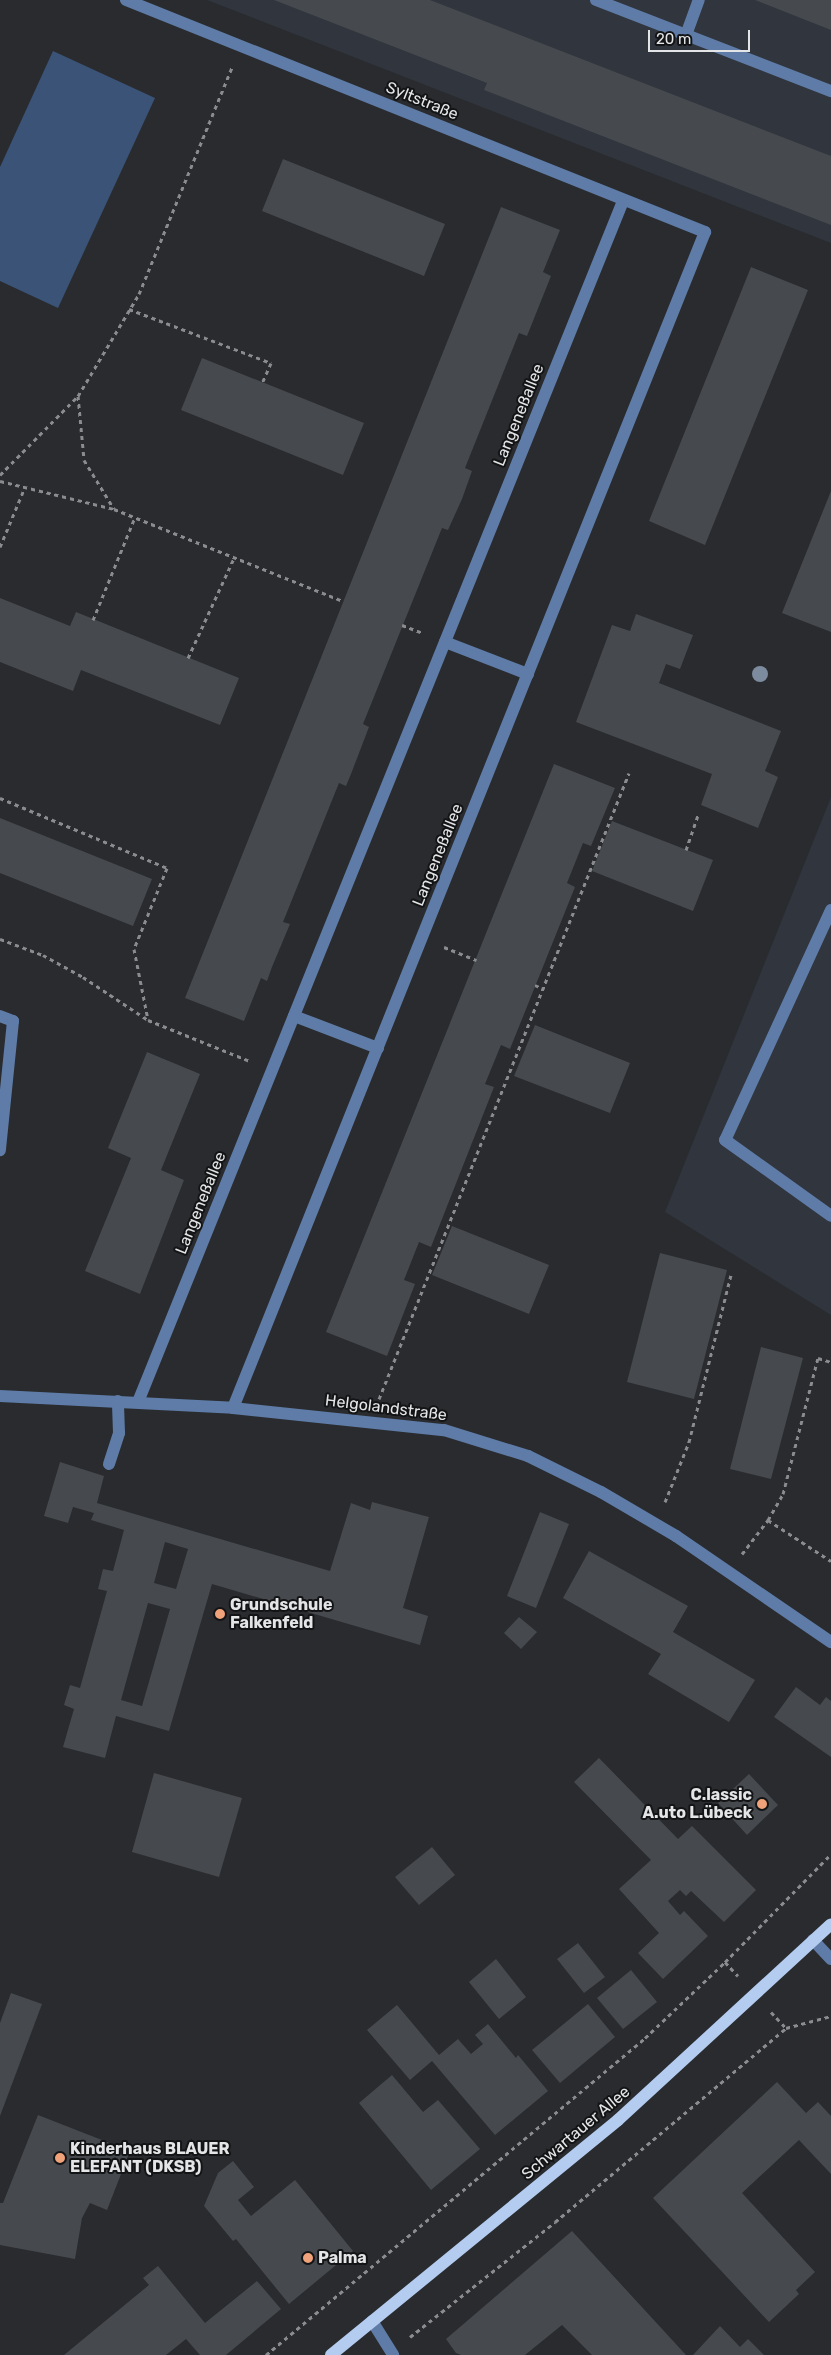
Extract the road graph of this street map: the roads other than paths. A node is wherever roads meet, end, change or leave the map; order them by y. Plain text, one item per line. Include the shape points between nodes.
1 (126, 0) edge
2 (596, 0) edge
3 (700, 0) edge
4 (686, 35) junction
5 (831, 92) edge
6 (623, 201) junction
7 (705, 232) joint
8 (445, 642) junction
9 (528, 674) junction
10 (831, 910) edge
11 (0, 1016) edge
12 (294, 1016) junction
13 (378, 1048) junction
14 (0, 1150) edge
15 (831, 1216) edge
16 (0, 1396) edge
17 (118, 1401) junction
18 (138, 1402) junction
19 (233, 1408) junction
20 (109, 1464) dead end
21 (831, 1642) edge
22 (831, 1924) edge
23 (813, 1940) junction
24 (831, 1958) edge
25 (372, 2322) junction
26 (393, 2354) edge
27 (331, 2355) edge

1 - 6 street, Syltstraße
2 - 4 street
3 - 4 street
4 - 5 street
6 - 7 street, Syltstraße
6 - 8 street, Langeneßallee
7 - 9 street, Langeneßallee
8 - 9 street
8 - 12 street, Langeneßallee
9 - 13 street, Langeneßallee
10 - 15 street via 725,1140
11 - 14 street via 14,1021
12 - 13 street
12 - 18 street, Langeneßallee
13 - 19 street, Langeneßallee
16 - 17 street, Helgolandstraße
17 - 18 street, Helgolandstraße
17 - 20 street via 119,1433
18 - 19 street, Helgolandstraße
19 - 21 street, Helgolandstraße via 444,1430 528,1456 656,1524
22 - 23 main road, Schwartauer Allee
23 - 24 street
23 - 25 main road, Schwartauer Allee via 618,2120
25 - 26 street
25 - 27 main road, Schwartauer Allee

